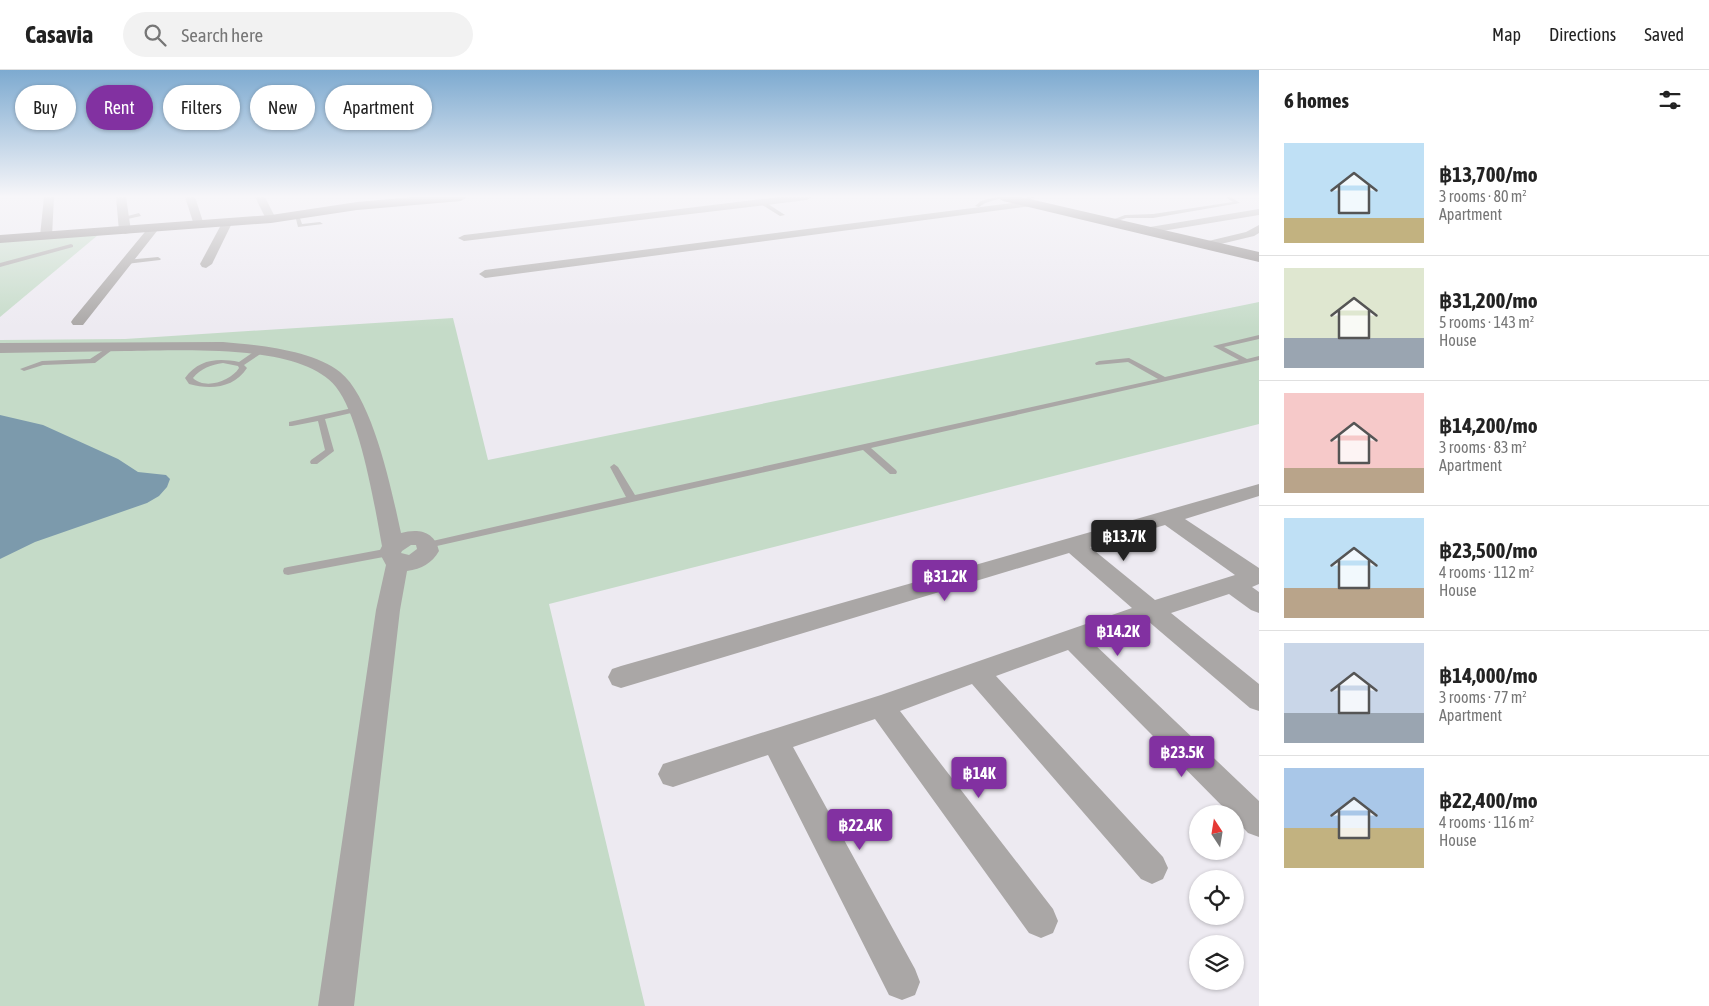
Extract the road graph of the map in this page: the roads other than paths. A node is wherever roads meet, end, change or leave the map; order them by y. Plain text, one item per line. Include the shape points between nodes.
1 (143, 241) edge
2 (218, 241) edge
3 (732, 241) edge
4 (1185, 241) edge
5 (1222, 241) edge
6 (1204, 245) junction
7 (72, 246) dead end
8 (1259, 258) edge
9 (158, 259) dead end
10 (126, 262) junction
11 (206, 264) dead end
12 (0, 266) edge
13 (485, 274) dead end
14 (78, 322) dead end
15 (1259, 337) edge
16 (112, 347) junction
17 (0, 348) edge
18 (239, 356) junction
19 (1259, 358) edge
20 (223, 361) junction
21 (1246, 361) junction
22 (1099, 363) dead end
23 (24, 369) dead end
24 (1164, 379) junction
25 (357, 409) junction
26 (321, 418) junction
27 (292, 424) dead end
28 (865, 446) junction
29 (314, 462) dead end
30 (614, 467) dead end
31 (893, 472) dead end
32 (1259, 490) edge
33 (632, 500) junction
34 (1167, 516) junction
35 (428, 544) joint
36 (1072, 544) junction
37 (393, 554) junction
38 (288, 571) dead end
39 (1248, 579) edge
40 (1259, 604) edge
41 (1152, 610) junction
42 (1072, 638) junction
43 (977, 672) junction
44 (621, 677) dead end
45 (1259, 700) edge
46 (880, 706) junction
47 (776, 742) junction
48 (673, 774) dead end
49 (1259, 822) edge
50 (1152, 868) dead end
51 (1041, 921) dead end
52 (902, 982) dead end
53 (336, 1006) edge

1 - 10 street
2 - 11 street
3 - 13 street
4 - 6 street
5 - 6 street
6 - 8 street
7 - 12 lane
9 - 10 lane
10 - 14 street
15 - 21 lane via 1217,346
16 - 17 street
16 - 18 street
16 - 23 lane via 92,361 42,363
18 - 20 lane
18 - 20 lane
18 - 20 lane via 243,368 233,379 210,385 192,382 189,378 192,372
18 - 25 street via 261,351 306,362 335,375 346,386
19 - 21 lane
21 - 24 lane
22 - 24 lane via 1129,360
24 - 28 lane
25 - 26 lane
25 - 37 street via 382,491
26 - 27 lane
26 - 29 lane via 330,451
28 - 31 lane
28 - 33 lane
30 - 33 lane
32 - 34 street
33 - 35 lane
34 - 36 street
34 - 39 street
35 - 37 street via 417,537 399,541
36 - 41 street
36 - 44 street
37 - 38 lane
37 - 53 street
39 - 40 street
39 - 41 street
41 - 42 street
41 - 45 street
42 - 43 street
42 - 49 street
43 - 46 street
43 - 50 street
46 - 47 street
46 - 51 street
47 - 48 street
47 - 52 street

